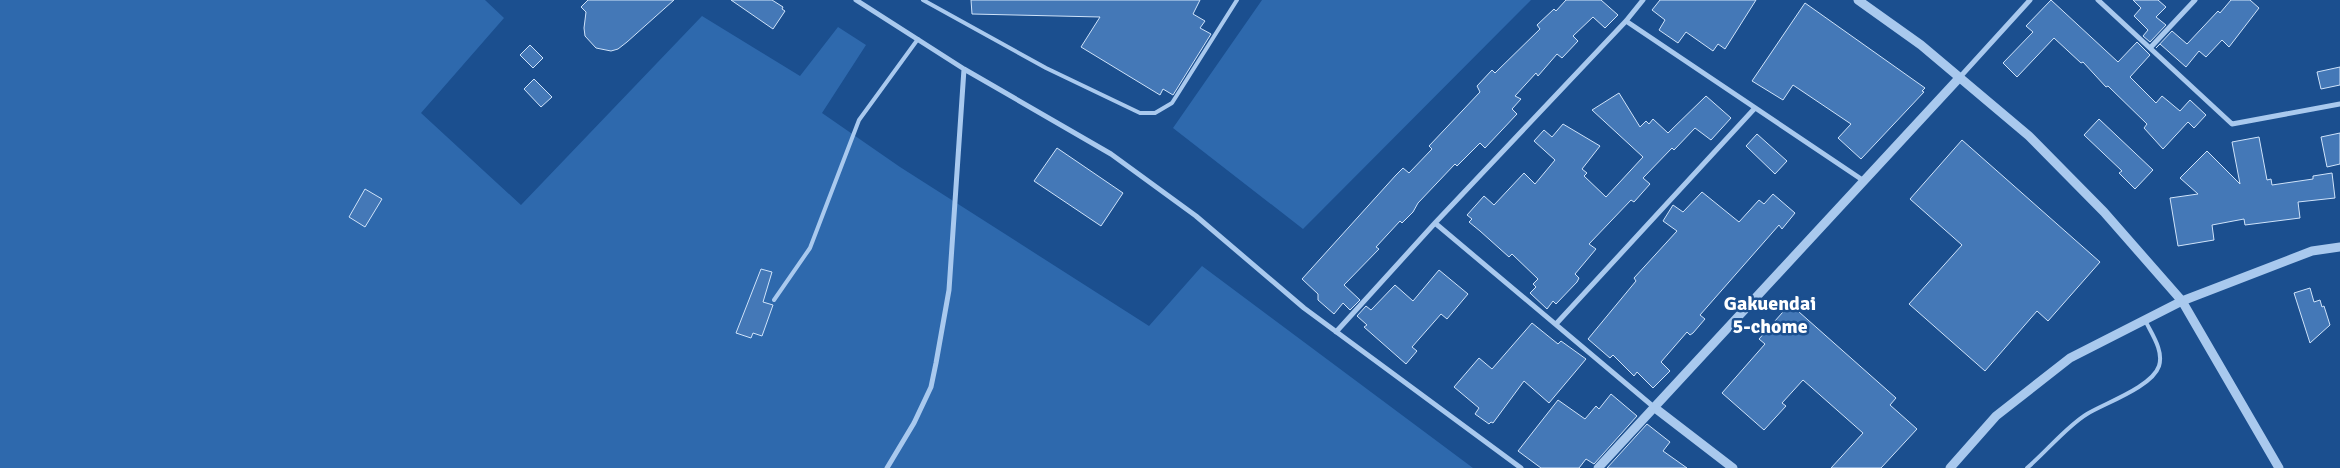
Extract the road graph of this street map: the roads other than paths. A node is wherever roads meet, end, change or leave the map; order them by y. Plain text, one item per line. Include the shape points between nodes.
1 (856, 0) edge
2 (923, 0) edge
3 (1237, 0) edge
4 (1643, 0) edge
5 (1858, 0) edge
6 (2030, 0) edge
7 (2098, 0) edge
8 (2195, 0) edge
9 (1626, 21) junction
10 (918, 39) junction
11 (2150, 48) junction
12 (964, 69) junction
13 (1960, 77) junction
14 (2340, 104) edge
15 (1755, 108) junction
16 (1864, 181) junction
17 (1435, 223) junction
18 (2340, 247) edge
19 (774, 300) dead end
20 (2182, 300) junction
21 (2145, 320) junction
22 (1556, 324) junction
23 (1336, 332) junction
24 (1655, 408) junction
25 (887, 468) edge
26 (1521, 468) edge
27 (1598, 468) edge
28 (1733, 468) edge
29 (1950, 468) edge
30 (2027, 468) edge
31 (2279, 468) edge

1 - 10 street
2 - 3 lane via 1046,68 1140,114 1155,113 1172,102
4 - 9 street
5 - 13 street
6 - 13 street
7 - 11 street
8 - 11 street
9 - 15 street
9 - 17 street
10 - 12 street
10 - 19 lane via 859,120 810,248
11 - 14 street via 2232,124
12 - 23 street via 1112,154 1196,216
12 - 25 street via 949,290 936,363 931,387
13 - 16 street
13 - 20 street via 2029,136 2104,212
15 - 16 street
15 - 22 street
16 - 24 street
17 - 22 street
17 - 23 street
18 - 20 street via 2312,251
20 - 21 street
20 - 31 street
21 - 29 street via 2070,358 1996,416
21 - 30 lane via 2159,349 2159,368 2150,379 2129,393 2085,415
22 - 24 street
23 - 26 street
24 - 27 street
24 - 28 street

